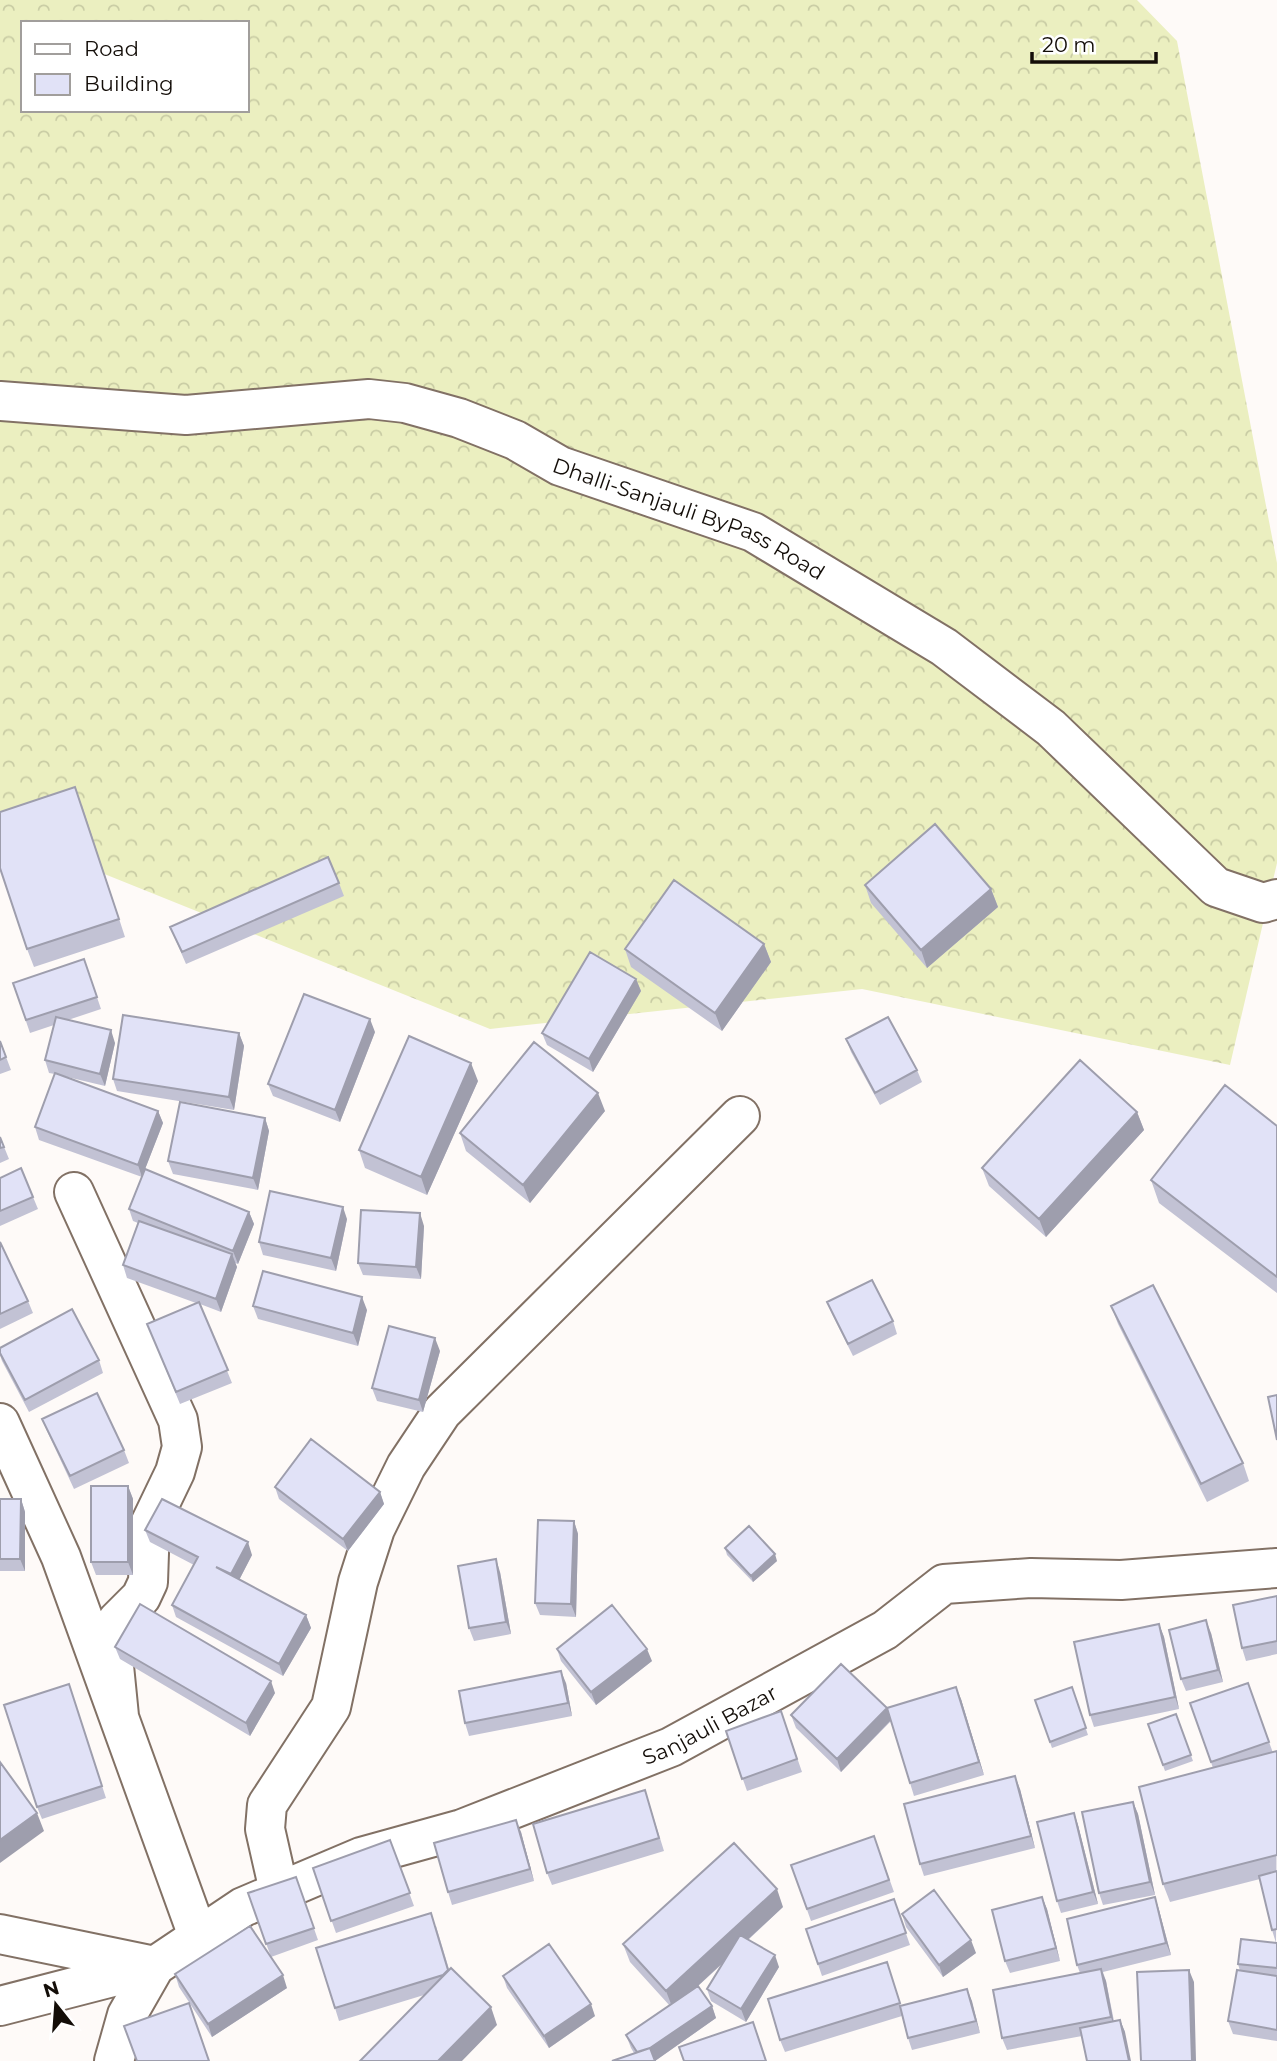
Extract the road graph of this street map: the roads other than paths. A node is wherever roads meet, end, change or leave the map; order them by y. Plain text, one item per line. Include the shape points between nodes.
1 (0, 401) edge
2 (1277, 899) edge
3 (740, 1116) dead end
4 (74, 1192) dead end
5 (0, 1423) edge
6 (1277, 1568) edge
7 (119, 1716) junction
8 (279, 1891) junction
9 (0, 1934) edge
10 (198, 1936) junction
11 (155, 1966) junction
12 (0, 2006) edge
13 (114, 2061) edge

1 - 2 main road, Dhalli-Sanjauli ByPass Road via 186,415 369,399 405,403 515,440 560,466 753,532 944,647 1051,728 1216,887 1263,903
3 - 8 main road via 442,1412 406,1466 375,1529 358,1582 331,1707 267,1805 265,1829
4 - 7 main road via 178,1420 182,1447 150,1524 148,1582 141,1597 117,1621 111,1636
5 - 7 main road via 61,1557
6 - 8 main road, Sanjauli Bazar via 1121,1580 1031,1578 944,1584 885,1630 671,1747 462,1829 361,1857
7 - 10 main road
8 - 10 main road, Sanjauli Bazar
9 - 11 main road
10 - 11 main road, Sanjauli Bazar
11 - 12 main road
11 - 13 main road via 127,2015

